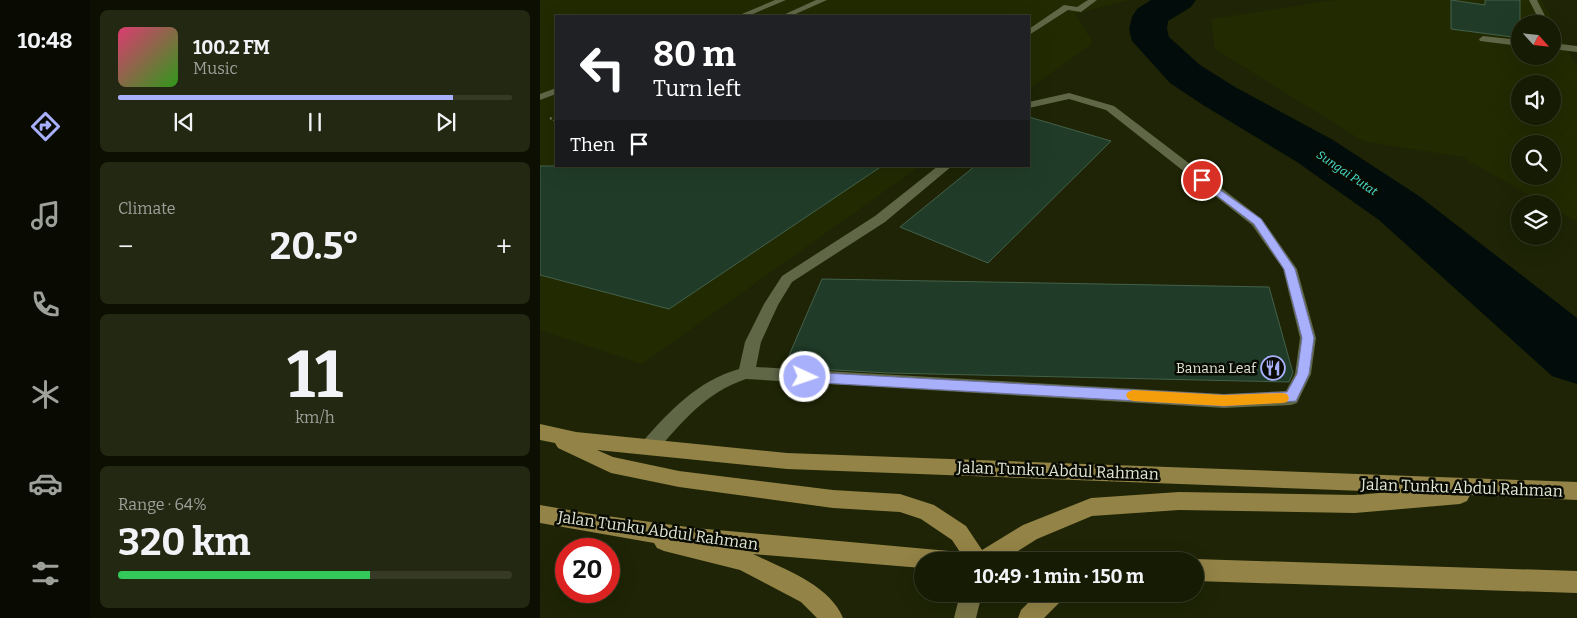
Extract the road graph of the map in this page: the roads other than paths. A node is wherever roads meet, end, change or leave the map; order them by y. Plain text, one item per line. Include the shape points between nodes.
1 (782, 0) edge
2 (823, 0) edge
3 (1092, 0) edge
4 (1533, 0) edge
5 (744, 15) edge
6 (787, 15) edge
7 (1540, 15) edge
8 (1030, 31) edge
9 (1483, 40) dead end
10 (1511, 42) edge
11 (1561, 46) edge
12 (1577, 49) edge
13 (555, 90) edge
14 (540, 97) edge
15 (1030, 105) edge
16 (945, 167) edge
17 (746, 373) junction
18 (540, 432) edge
19 (649, 447) junction
20 (1528, 490) junction
21 (1577, 492) edge
22 (540, 514) edge
23 (598, 526) junction
24 (972, 552) edge
25 (997, 552) edge
26 (914, 557) edge
27 (1204, 570) edge
28 (1577, 582) edge
29 (969, 602) edge
30 (1044, 602) edge
31 (832, 618) edge
32 (965, 618) edge
33 (1029, 618) edge

1 - 5 lane
2 - 6 lane
3 - 8 lane via 1078,10 1067,7
4 - 7 lane
9 - 10 lane
11 - 12 lane
13 - 14 lane
15 - 17 lane via 1069,96 1110,108 1258,222 1290,269 1308,338 1303,374 1291,398 1224,400
16 - 17 lane via 880,219 787,279 753,342
17 - 19 lane via 725,378 690,402
18 - 19 main road, Jalan Tunku Abdul Rahman via 576,440
18 - 24 main road via 611,465 679,479 833,499 900,503 927,511 958,533
19 - 20 main road, Jalan Tunku Abdul Rahman via 787,461
20 - 21 main road, Jalan Tunku Abdul Rahman
20 - 25 main road via 1354,504 1179,501 1091,507 1030,532
22 - 23 main road, Jalan Tunku Abdul Rahman
23 - 26 main road, Jalan Tunku Abdul Rahman
23 - 31 main road via 743,560 809,594
27 - 28 main road
29 - 32 main road
30 - 33 main road

